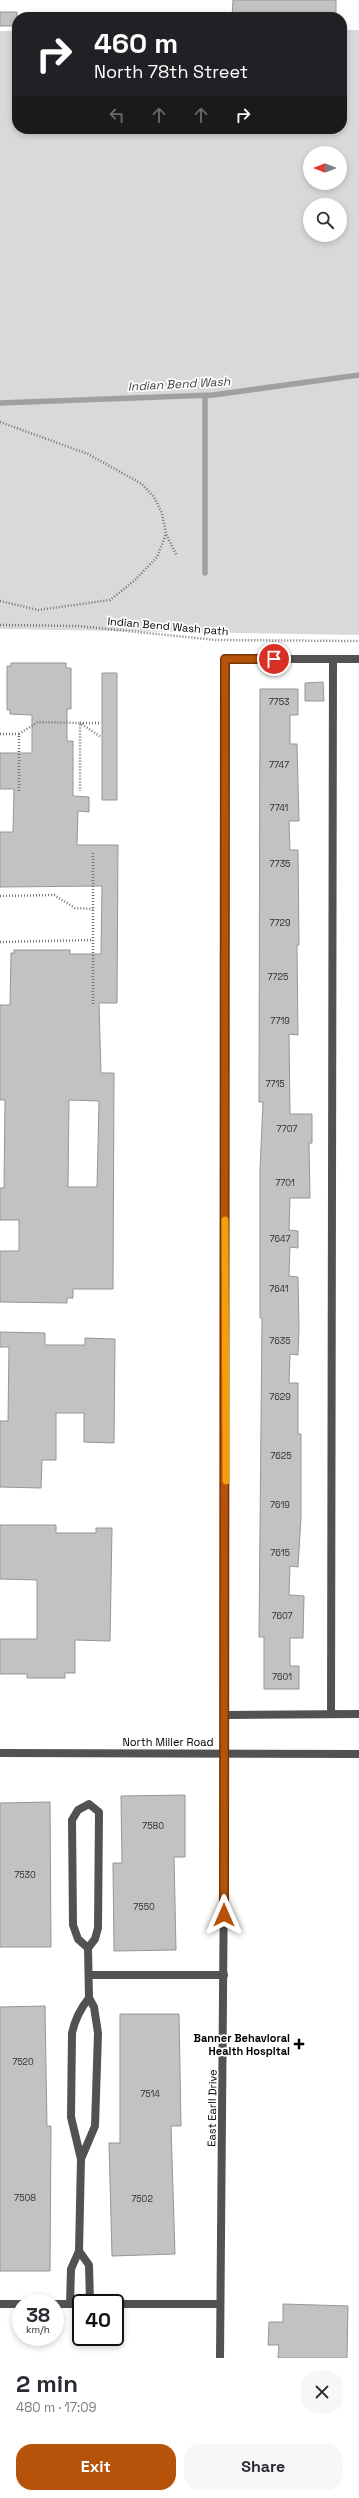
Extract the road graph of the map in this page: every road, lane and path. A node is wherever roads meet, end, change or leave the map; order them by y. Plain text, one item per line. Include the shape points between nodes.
1 (0, 422) edge
2 (166, 534) junction
3 (176, 556) dead end
4 (0, 601) edge
5 (0, 625) edge
6 (359, 641) edge
7 (333, 659) junction
8 (359, 659) edge
9 (80, 723) junction
10 (99, 723) dead end
11 (0, 734) edge
12 (19, 734) junction
13 (101, 737) dead end
14 (80, 791) dead end
15 (19, 793) dead end
16 (94, 851) dead end
17 (0, 896) edge
18 (93, 909) junction
19 (93, 940) junction
20 (0, 942) edge
21 (92, 1004) dead end
22 (331, 1714) junction
23 (359, 1714) edge
24 (226, 1715) junction
25 (0, 1752) edge
26 (226, 1754) junction
27 (359, 1754) edge
28 (88, 1948) junction
29 (89, 1975) junction
30 (224, 1975) junction
31 (89, 1998) junction
32 (81, 2159) junction
33 (79, 2251) junction
34 (90, 2294) edge
35 (0, 2304) edge
36 (12, 2304) edge
37 (64, 2304) edge
38 (70, 2304) joint
39 (124, 2304) edge
40 (220, 2304) junction
41 (220, 2358) edge

1 - 2 path via 88,454 142,484 154,496 162,513
2 - 3 path
2 - 4 path via 157,557 134,581 110,600 38,610
5 - 6 path, Indian Bend Wash path via 78,626 216,640
7 - 8 street
7 - 22 street
7 - 24 street, East Earll Drive via 225,659
9 - 10 path
9 - 12 path via 38,722
9 - 13 path
9 - 14 path
11 - 12 path
12 - 15 path
16 - 18 path
17 - 18 path via 54,896 75,908
18 - 19 path
19 - 20 path
19 - 21 path
22 - 23 street
22 - 24 street
24 - 26 street, East Earll Drive
25 - 26 street, North Miller Road
26 - 27 street, North Miller Road
26 - 30 street, East Earll Drive
28 - 28 street via 95,1939 98,1928 99,1841 99,1812 89,1804 78,1810 72,1820 73,1925 78,1939
28 - 29 street
29 - 30 street
29 - 31 street
30 - 40 street, East Earll Drive
31 - 32 street via 94,2007 98,2033 95,2126
31 - 32 street via 80,2008 72,2033 71,2117
32 - 33 street
33 - 34 street via 89,2265
33 - 38 street via 71,2269
35 - 36 street
37 - 38 street
39 - 40 street
40 - 41 street, East Earll Drive

